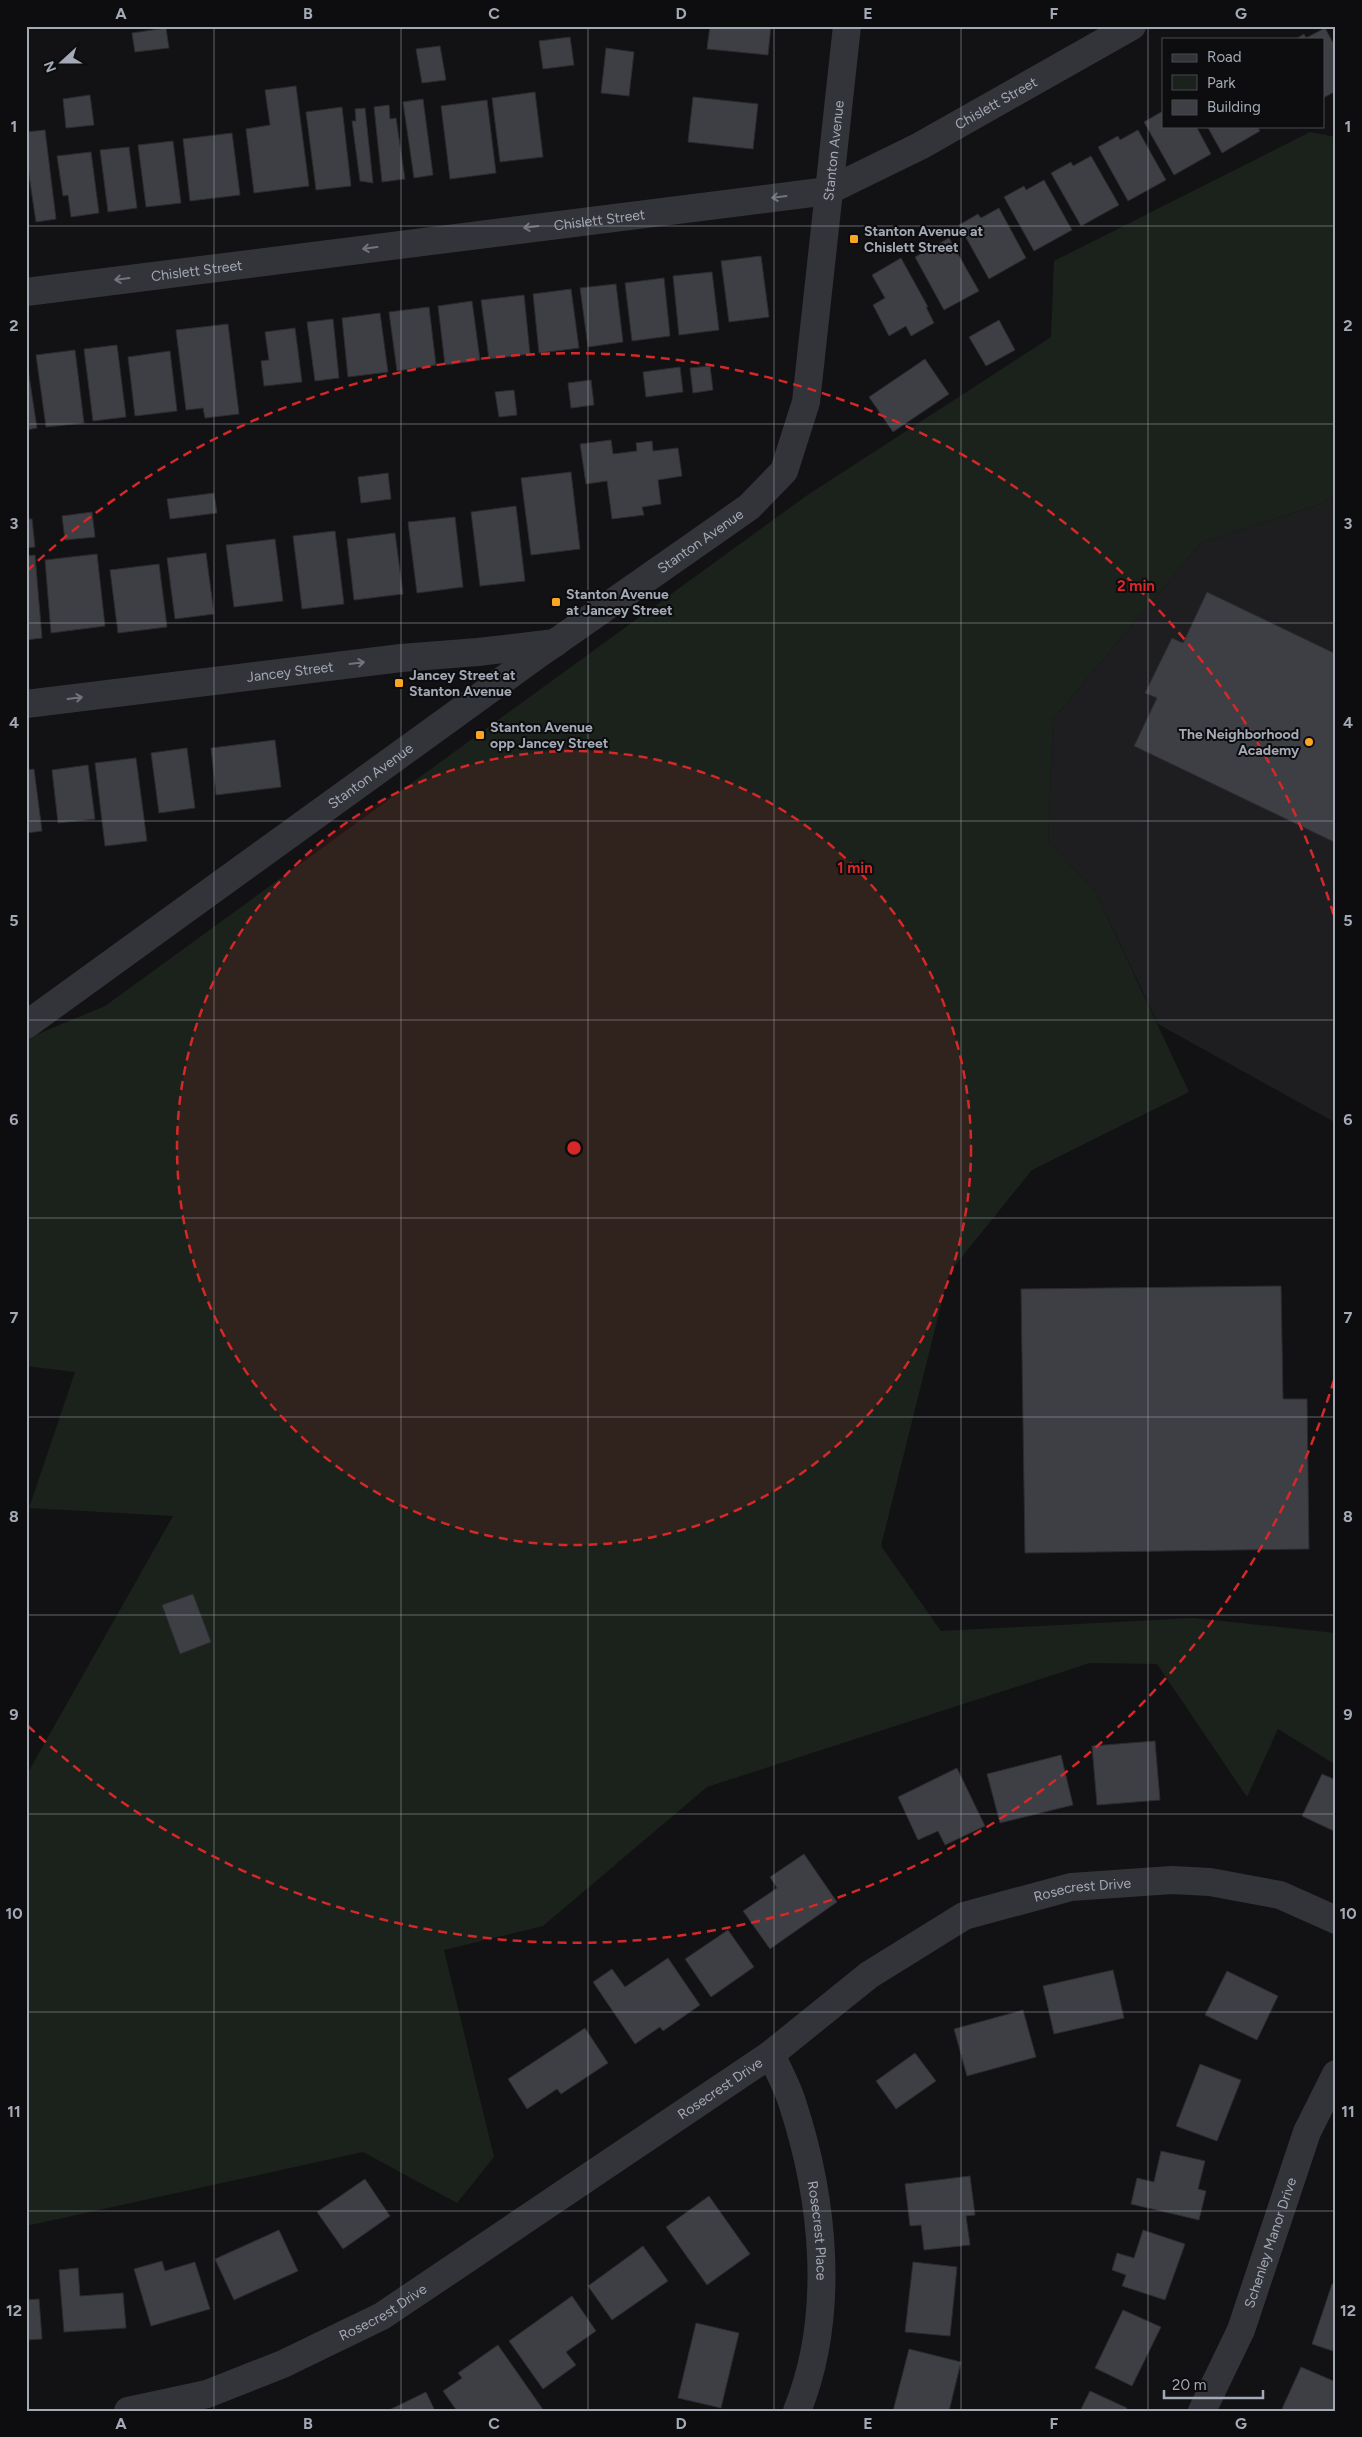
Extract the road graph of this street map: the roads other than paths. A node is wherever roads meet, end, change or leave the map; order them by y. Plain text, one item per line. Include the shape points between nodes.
1 (847, 26) edge
2 (1132, 26) edge
3 (828, 191) junction
4 (26, 292) edge
5 (555, 643) junction
6 (26, 704) edge
7 (26, 1025) edge
8 (1336, 1920) edge
9 (770, 2054) junction
10 (1336, 2074) edge
11 (128, 2411) edge
12 (797, 2411) edge
13 (1202, 2411) edge

1 - 3 street, Stanton Avenue
2 - 3 street, Chislett Street via 920,146
3 -> 4 street, Chislett Street
3 - 5 street, Stanton Avenue via 806,402 784,472 749,507
6 -> 5 street, Jancey Street via 391,659
5 - 7 street, Stanton Avenue
8 - 9 street, Rosecrest Drive via 1280,1895 1210,1882 1172,1880 1071,1887 964,1916 868,1975
9 - 11 street, Rosecrest Drive via 382,2316 283,2364 207,2394
9 - 12 street, Rosecrest Place via 794,2109 809,2162 820,2228 821,2308 809,2382
10 - 13 street, Schenley Manor Drive via 1307,2132 1240,2330

